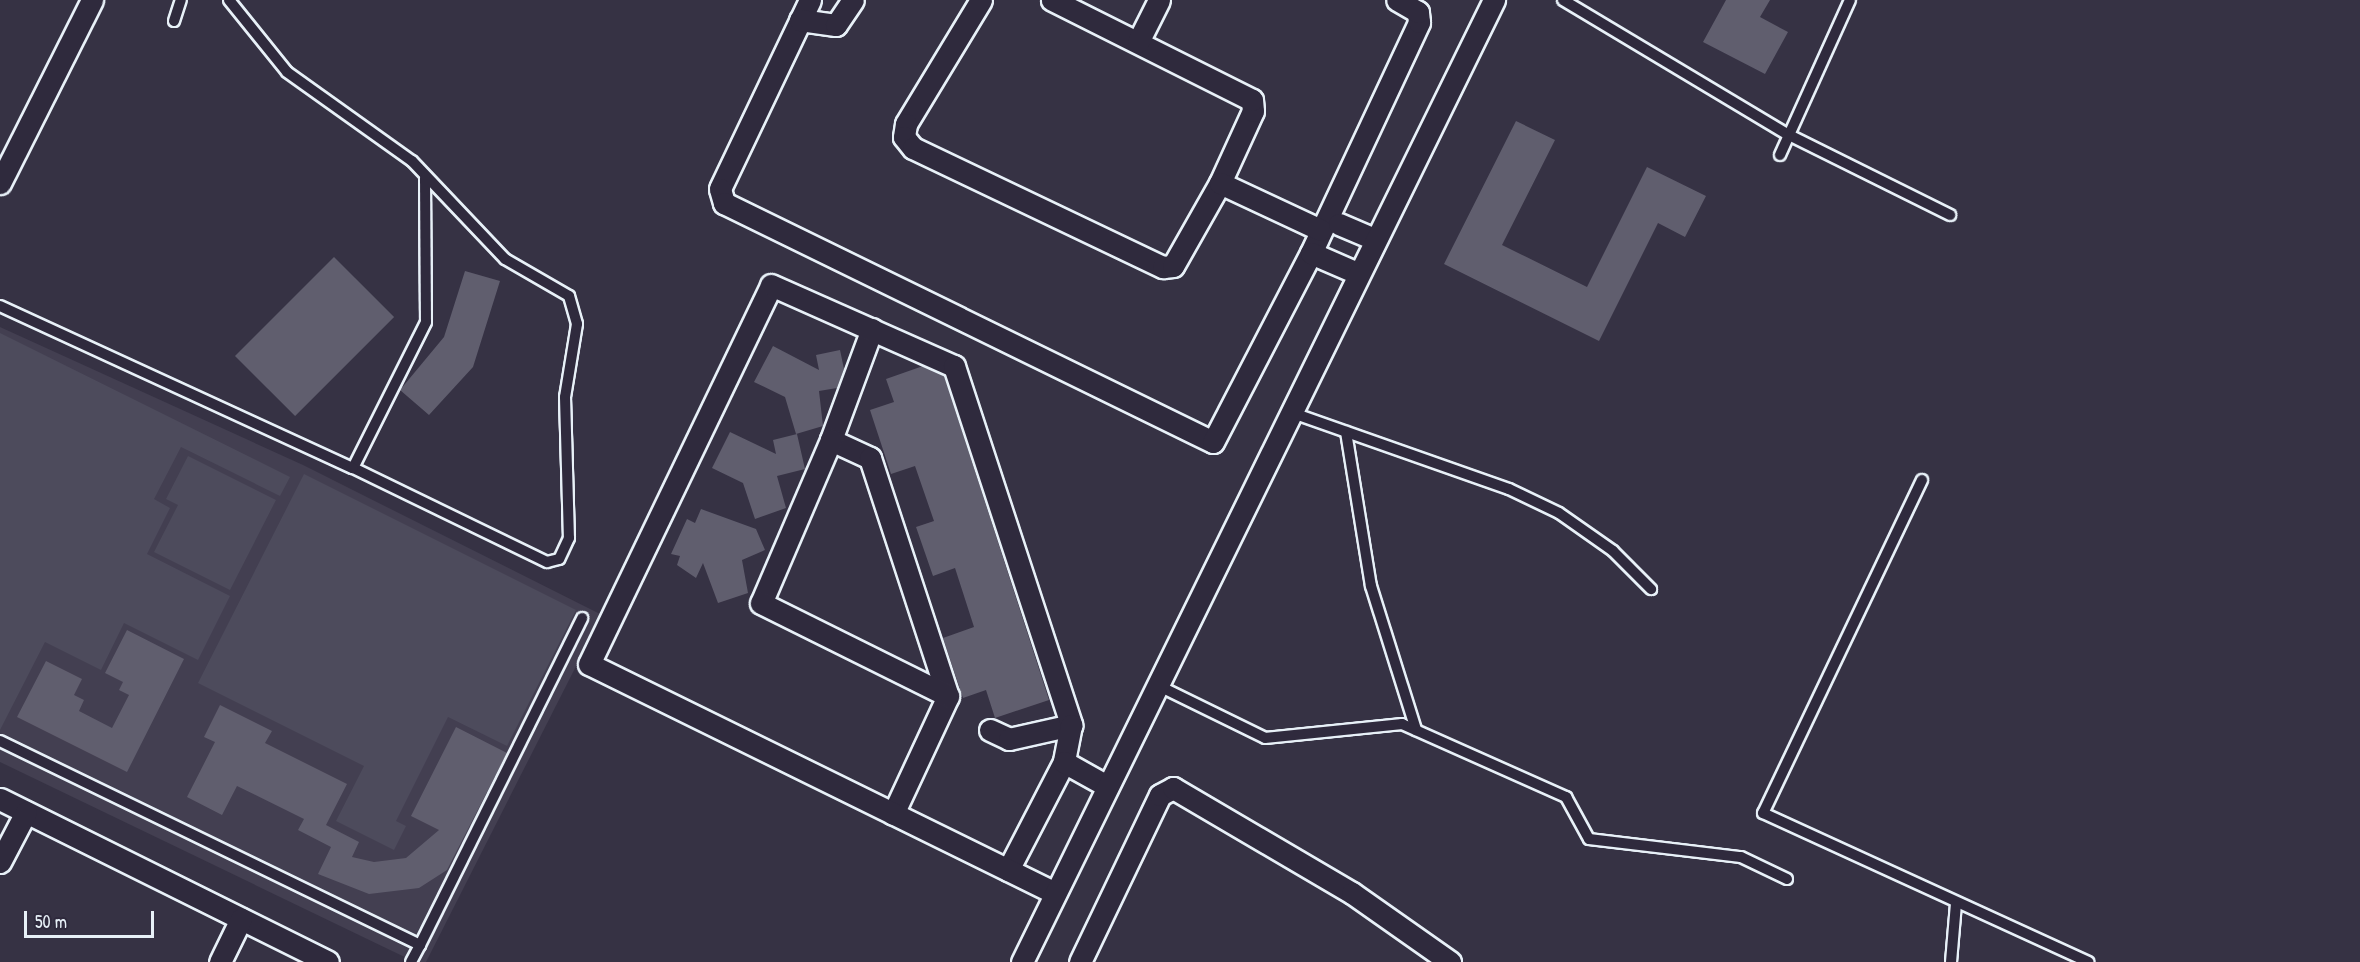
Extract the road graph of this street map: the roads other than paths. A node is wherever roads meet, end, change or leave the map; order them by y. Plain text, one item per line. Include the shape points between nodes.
1 (92, 0) edge
2 (181, 0) edge
3 (230, 0) edge
4 (810, 0) edge
5 (853, 0) edge
6 (981, 0) edge
7 (1052, 0) edge
8 (1159, 0) edge
9 (1397, 0) edge
10 (1494, 0) edge
11 (1563, 0) edge
12 (1850, 0) edge
13 (800, 20) junction
14 (174, 21) dead end
15 (1138, 42) junction
16 (1789, 135) junction
17 (1780, 155) dead end
18 (425, 178) junction
19 (0, 183) edge
20 (1220, 183) junction
21 (1950, 216) dead end
22 (1329, 224) junction
23 (1374, 239) junction
24 (1311, 254) junction
25 (1357, 273) junction
26 (0, 306) edge
27 (872, 329) junction
28 (1290, 412) junction
29 (1346, 432) junction
30 (831, 440) junction
31 (353, 468) junction
32 (1922, 480) dead end
33 (1651, 589) dead end
34 (582, 618) dead end
35 (1157, 685) junction
36 (948, 696) junction
37 (1071, 725) junction
38 (990, 730) dead end
39 (1416, 730) junction
40 (0, 741) edge
41 (1064, 762) junction
42 (1107, 786) junction
43 (0, 799) edge
44 (26, 812) junction
45 (893, 814) junction
46 (0, 862) edge
47 (1008, 870) junction
48 (1786, 879) dead end
49 (1055, 893) junction
50 (1956, 904) junction
51 (241, 919) junction
52 (420, 945) junction
53 (220, 962) edge
54 (328, 962) edge
55 (411, 962) edge
56 (1022, 962) edge
57 (1080, 962) edge
58 (1450, 962) edge
59 (1951, 962) edge
60 (2088, 962) edge

1 - 19 street
2 - 14 lane
3 - 18 lane via 287,72 403,153
4 - 13 street
5 - 13 street via 836,25
6 - 20 street via 906,124 904,137 913,148 1163,267 1181,258
7 - 15 street
8 - 15 street
9 - 22 street via 1418,12 1419,22
10 - 23 street
11 - 16 lane
12 - 16 lane
13 - 24 street via 720,189 724,203 1210,442 1219,439
15 - 20 street via 1252,100 1253,111
16 - 17 lane
16 - 21 lane
18 - 31 lane via 426,322
18 - 31 lane via 505,259 556,285 576,310 565,397 570,538 559,559 547,562
20 - 22 street
22 - 23 street
22 - 24 street
23 - 25 street
24 - 25 street
25 - 28 street
26 - 31 lane
27 - 30 street
27 - 37 street via 954,366
27 - 45 street via 771,285 590,664
28 - 29 lane
28 - 35 street
29 - 33 lane via 1509,489 1559,513 1605,544
29 - 39 lane via 1371,586
30 - 36 street via 870,458
30 - 36 street via 761,603
32 - 50 lane via 1763,813
34 - 52 lane
35 - 39 lane via 1265,738 1402,724
35 - 42 street
36 - 45 street
37 - 38 street via 1009,739
37 - 41 street
39 - 48 lane via 1566,797 1590,839 1741,857
40 - 52 lane
41 - 42 street
41 - 47 street
42 - 49 street
43 - 44 street
44 - 46 street
44 - 51 street
45 - 47 street
47 - 49 street
49 - 56 street
50 - 59 lane
50 - 60 lane
51 - 53 street
51 - 54 street
52 - 55 lane
57 - 58 street via 1160,795 1173,788 1352,893

